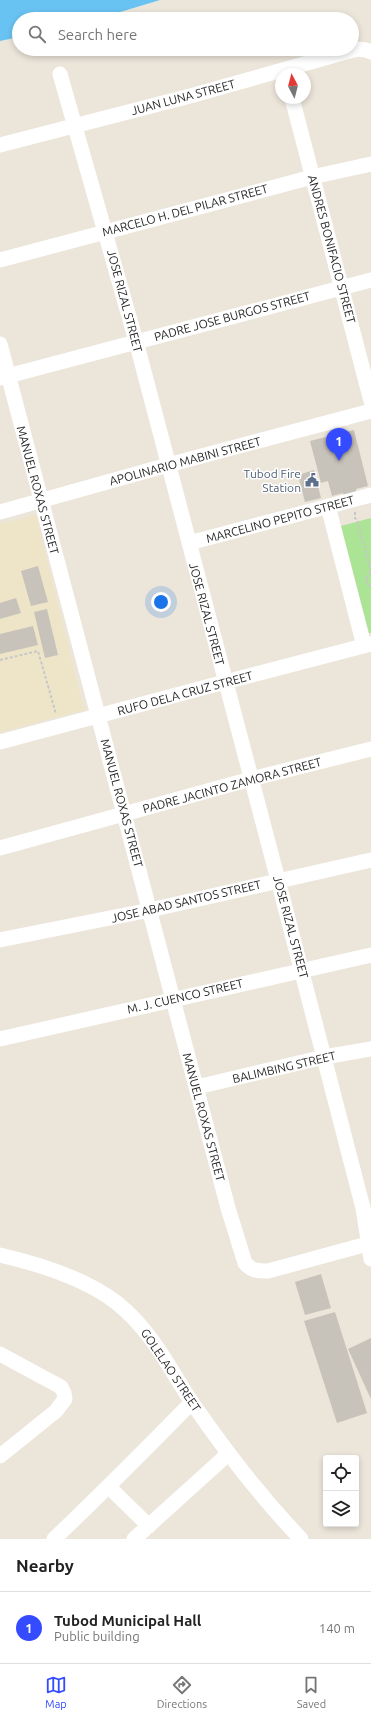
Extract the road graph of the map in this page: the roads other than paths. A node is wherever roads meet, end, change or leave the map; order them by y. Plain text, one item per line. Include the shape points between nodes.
1 (359, 49) edge
2 (369, 51) edge
3 (335, 56) edge
4 (298, 68) edge
5 (60, 74) dead end
6 (275, 75) edge
7 (294, 104) edge
8 (76, 126) junction
9 (0, 145) edge
10 (371, 164) edge
11 (312, 177) junction
12 (105, 231) junction
13 (0, 260) edge
14 (371, 280) edge
15 (342, 287) junction
16 (136, 341) junction
17 (0, 344) edge
18 (4, 377) edge
19 (371, 400) edge
20 (371, 411) edge
21 (168, 465) junction
22 (371, 495) edge
23 (41, 501) junction
24 (328, 506) junction
25 (0, 512) edge
26 (189, 543) junction
27 (368, 645) edge
28 (225, 682) junction
29 (98, 716) junction
30 (0, 742) edge
31 (371, 749) edge
32 (251, 779) junction
33 (125, 813) junction
34 (0, 848) edge
35 (371, 860) edge
36 (278, 880) junction
37 (150, 910) junction
38 (0, 940) edge
39 (371, 955) edge
40 (302, 970) junction
41 (173, 999) junction
42 (0, 1039) edge
43 (371, 1049) edge
44 (324, 1057) junction
45 (197, 1087) junction
46 (370, 1243) edge
47 (0, 1255) edge
48 (371, 1260) edge
49 (0, 1354) edge
50 (192, 1402) junction
51 (228, 1454) junction
52 (0, 1456) edge
53 (109, 1487) junction
54 (149, 1526) junction
55 (54, 1539) edge
56 (134, 1539) edge
57 (301, 1539) edge

1 - 2 street, JUAN LUNA STREET
3 - 4 street, JUAN LUNA STREET
5 - 8 street, JOSE RIZAL STREET
6 - 8 street, JUAN LUNA STREET
7 - 11 street, ANDRES BONIFACIO STREET
8 - 9 street, JUAN LUNA STREET
8 - 12 street, JOSE RIZAL STREET
10 - 11 street, MARCELO H. DEL PILAR STREET
11 - 12 street, MARCELO H. DEL PILAR STREET
11 - 15 street, ANDRES BONIFACIO STREET
12 - 13 street, MARCELO H. DEL PILAR STREET
12 - 16 street, JOSE RIZAL STREET
14 - 15 street, PADRE JOSE BURGOS STREET
15 - 16 street, PADRE JOSE BURGOS STREET
15 - 19 street, ANDRES BONIFACIO STREET
16 - 18 street, PADRE JOSE BURGOS STREET
16 - 21 street, JOSE RIZAL STREET
17 - 18 street, MANUEL ROXAS STREET
18 - 23 street, MANUEL ROXAS STREET
20 - 21 street, APOLINARIO MABINI STREET
21 - 23 street, APOLINARIO MABINI STREET
21 - 26 street, JOSE RIZAL STREET
22 - 24 street, MARCELINO PEPITO STREET
23 - 25 street, APOLINARIO MABINI STREET
23 - 29 street, MANUEL ROXAS STREET
24 - 26 street, MARCELINO PEPITO STREET
24 - 27 street
26 - 28 street, JOSE RIZAL STREET
27 - 28 street, RUFO DELA CRUZ STREET
28 - 29 street, RUFO DELA CRUZ STREET
28 - 32 street, JOSE RIZAL STREET
29 - 30 street, RUFO DELA CRUZ STREET
29 - 33 street, MANUEL ROXAS STREET
31 - 32 street, PADRE JACINTO ZAMORA STREET
32 - 33 street, PADRE JACINTO ZAMORA STREET
32 - 36 street, JOSE RIZAL STREET
33 - 34 street, PADRE JACINTO ZAMORA STREET
33 - 37 street, MANUEL ROXAS STREET
35 - 36 street, JOSE ABAD SANTOS STREET
36 - 37 street, JOSE ABAD SANTOS STREET
36 - 40 street, JOSE RIZAL STREET
37 - 38 street, JOSE ABAD SANTOS STREET
37 - 41 street, MANUEL ROXAS STREET
39 - 40 street, M. J. CUENCO STREET
40 - 41 street, M. J. CUENCO STREET
40 - 44 street, JOSE RIZAL STREET
41 - 42 street, M. J. CUENCO STREET
41 - 45 street, MANUEL ROXAS STREET
43 - 44 street, BALIMBING STREET
44 - 45 street, BALIMBING STREET
44 - 46 street, JOSE RIZAL STREET
45 - 46 street, MANUEL ROXAS STREET via 228,1208 245,1262 250,1269 257,1272 268,1271
46 - 48 street, JOSE RIZAL STREET
47 - 50 street, GOLELAO STREET via 70,1277 116,1302 155,1343
49 - 52 street via 60,1387 65,1399 56,1411
50 - 51 street, GOLELAO STREET
50 - 53 street
51 - 54 street
51 - 57 street, GOLELAO STREET via 275,1512
53 - 54 street
53 - 55 street
54 - 56 street

